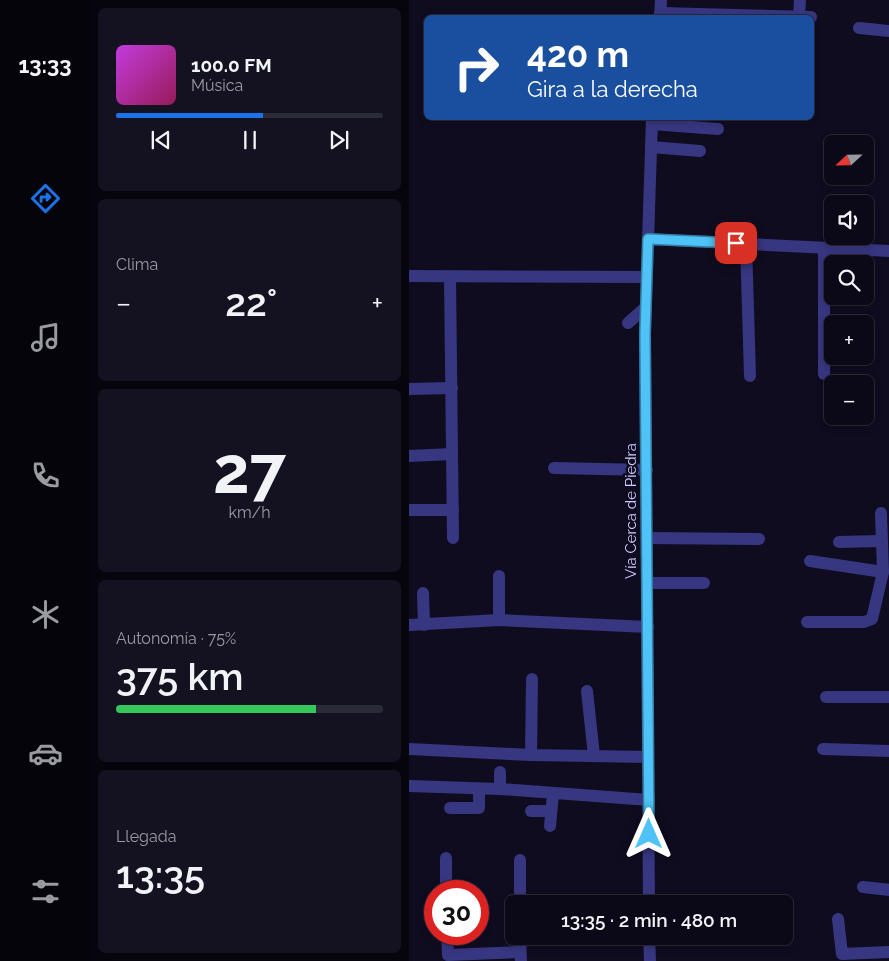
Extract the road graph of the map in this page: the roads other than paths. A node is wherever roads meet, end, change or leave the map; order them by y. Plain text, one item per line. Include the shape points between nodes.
1 (800, 0) edge
2 (661, 10) edge
3 (781, 15) edge
4 (805, 15) edge
5 (859, 28) dead end
6 (889, 31) edge
7 (652, 121) edge
8 (718, 129) dead end
9 (651, 147) junction
10 (700, 150) dead end
11 (648, 239) junction
12 (746, 244) junction
13 (825, 248) junction
14 (889, 251) edge
15 (409, 276) edge
16 (450, 277) junction
17 (647, 277) junction
18 (646, 307) junction
19 (645, 334) junction
20 (824, 374) dead end
21 (751, 376) dead end
22 (453, 388) junction
23 (409, 389) edge
24 (452, 454) junction
25 (409, 456) edge
26 (554, 468) dead end
27 (647, 470) junction
28 (409, 510) edge
29 (453, 510) junction
30 (881, 513) dead end
31 (453, 538) dead end
32 (647, 538) junction
33 (759, 539) dead end
34 (881, 541) junction
35 (839, 542) dead end
36 (810, 562) dead end
37 (499, 576) dead end
38 (885, 576) edge
39 (648, 583) junction
40 (704, 583) dead end
41 (423, 593) dead end
42 (499, 620) junction
43 (807, 622) dead end
44 (409, 625) edge
45 (424, 625) junction
46 (648, 627) junction
47 (532, 679) dead end
48 (587, 691) dead end
49 (826, 697) dead end
50 (889, 697) edge
51 (409, 749) edge
52 (823, 749) dead end
53 (889, 751) edge
54 (531, 755) junction
55 (594, 756) junction
56 (649, 757) junction
57 (500, 772) dead end
58 (409, 786) edge
59 (479, 789) junction
60 (500, 789) junction
61 (553, 794) junction
62 (649, 800) junction
63 (449, 808) dead end
64 (531, 811) dead end
65 (550, 811) junction
66 (550, 826) dead end
67 (446, 858) dead end
68 (520, 860) dead end
69 (446, 880) edge
70 (863, 886) dead end
71 (889, 890) edge
72 (520, 895) edge
73 (649, 895) edge
74 (838, 919) dead end
75 (448, 945) edge
76 (649, 945) edge
77 (889, 952) edge
78 (521, 956) edge
79 (650, 961) edge

1 - 4 street
2 - 3 street
5 - 6 street
7 - 8 street
7 - 9 street, Vía Cerca de Piedra
9 - 10 street
9 - 11 street, Vía Cerca de Piedra
11 - 12 street
11 - 17 street, Vía Cerca de Piedra
12 - 13 street
12 - 21 street
13 - 14 street
13 - 20 street
15 - 16 street
16 - 17 street via 528,271
16 - 22 street
17 - 18 street, Vía Cerca de Piedra
18 - 19 street, Vía Cerca de Piedra
18 - 19 street via 630,327
19 - 27 street, Vía Cerca de Piedra
22 - 23 street
22 - 24 street
24 - 25 street
24 - 29 street
26 - 27 street
27 - 32 street, Vía Cerca de Piedra
28 - 29 street
29 - 31 street
30 - 34 street
32 - 33 street
32 - 39 street, Vía Cerca de Piedra
34 - 35 street
34 - 38 street
36 - 38 street
37 - 42 street
38 - 43 street via 873,619 864,622
39 - 40 street
39 - 46 street, Vía Cerca de Piedra
41 - 45 street
42 - 45 street
42 - 46 street
44 - 45 street
46 - 56 street, Vía Cerca de Piedra
47 - 54 street
48 - 55 street
49 - 50 street
51 - 54 street
52 - 53 street
54 - 55 street
55 - 56 street
56 - 62 street, Vía Cerca de Piedra
57 - 60 street
58 - 59 street
59 - 60 street
59 - 63 street via 479,808
60 - 61 street
61 - 62 street
61 - 65 street
62 - 73 street, Vía Cerca de Piedra
64 - 65 street
65 - 66 street
67 - 69 street
68 - 72 street
70 - 71 street
74 - 77 street via 841,954
75 - 78 street via 448,955
76 - 79 street

